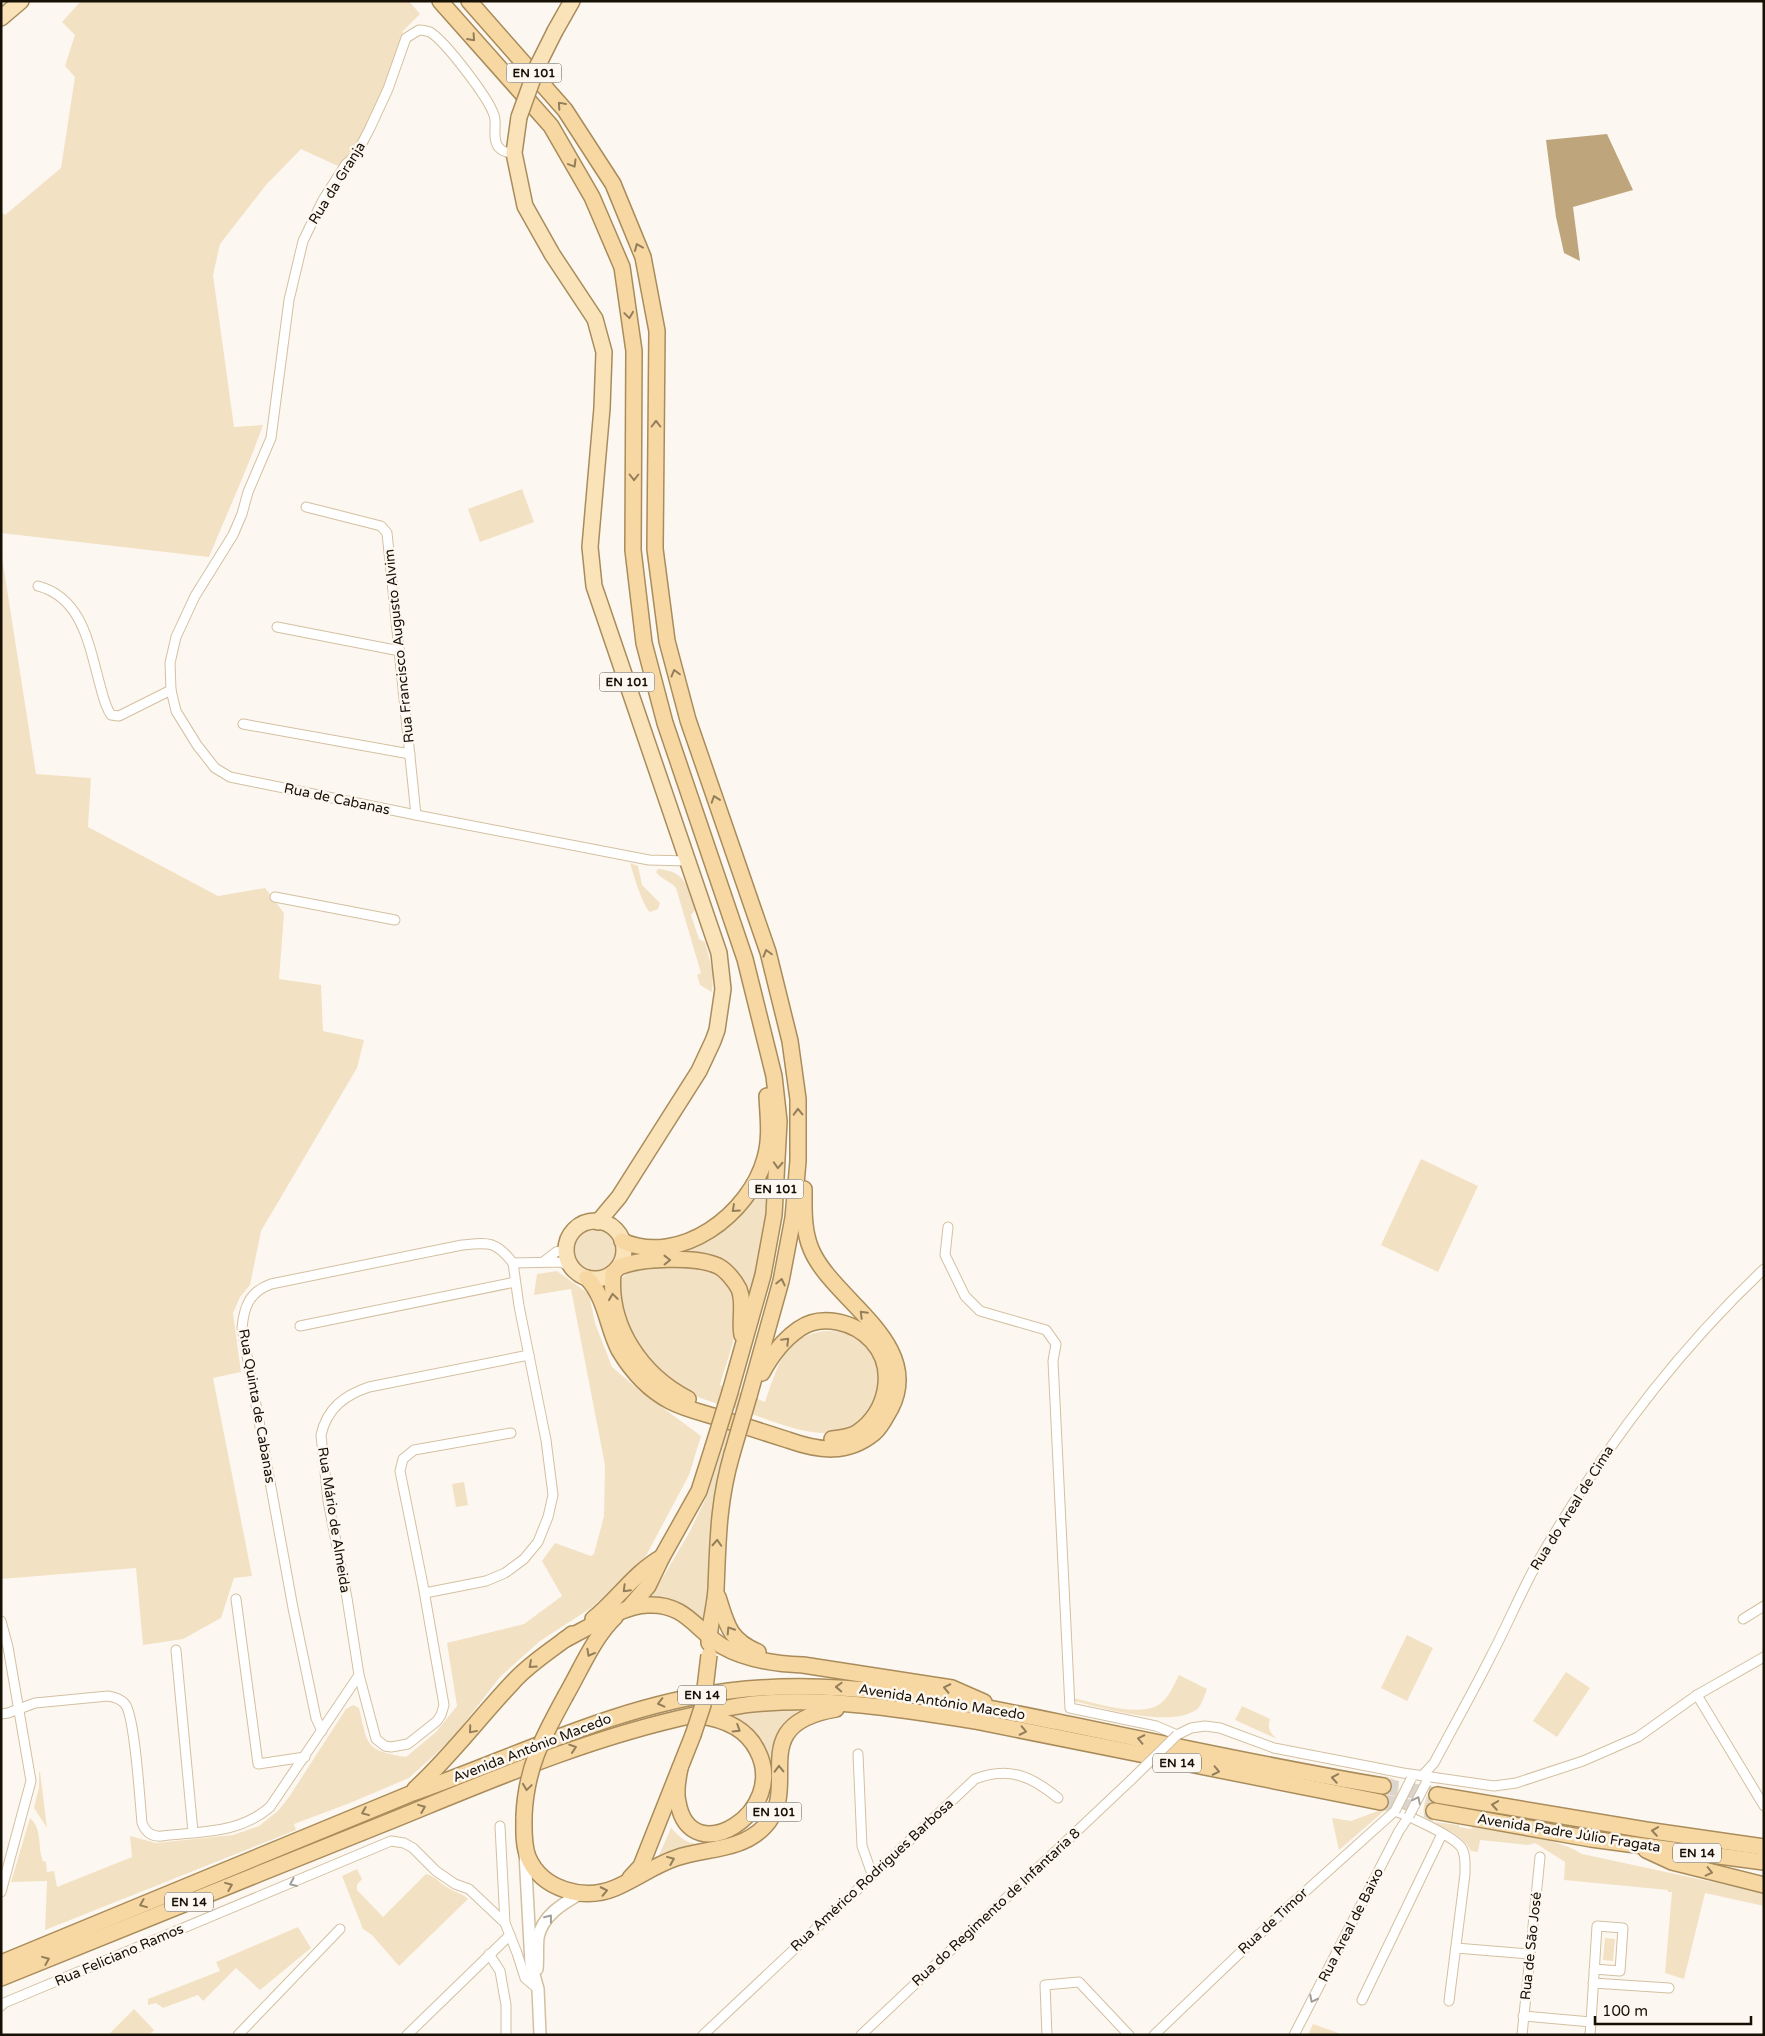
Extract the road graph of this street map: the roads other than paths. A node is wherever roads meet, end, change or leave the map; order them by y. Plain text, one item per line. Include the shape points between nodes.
1 (21, 1) edge
2 (440, 1) edge
3 (470, 1) edge
4 (572, 1) edge
5 (1, 18) edge
6 (514, 153) junction
7 (306, 507) dead end
8 (216, 562) joint
9 (38, 586) dead end
10 (277, 627) dead end
11 (400, 651) junction
12 (172, 690) junction
13 (243, 724) dead end
14 (410, 754) junction
15 (416, 816) junction
16 (688, 861) junction
17 (275, 897) dead end
18 (395, 920) dead end
19 (763, 1030) junction
20 (798, 1160) junction
21 (619, 1197) junction
22 (598, 1222) junction
23 (948, 1227) dead end
24 (621, 1237) junction
25 (566, 1250) junction
26 (543, 1262) junction
27 (513, 1263) junction
28 (572, 1268) junction
29 (1764, 1269) edge
30 (616, 1270) junction
31 (587, 1278) junction
32 (516, 1282) junction
33 (300, 1326) dead end
34 (744, 1346) junction
35 (529, 1355) junction
36 (750, 1396) junction
37 (511, 1433) dead end
38 (662, 1557) junction
39 (716, 1591) junction
40 (425, 1594) junction
41 (236, 1599) dead end
42 (1764, 1606) edge
43 (623, 1611) junction
44 (1742, 1618) dead end
45 (1, 1621) edge
46 (709, 1636) junction
47 (564, 1640) junction
48 (176, 1650) dead end
49 (1764, 1657) edge
50 (803, 1665) junction
51 (360, 1675) junction
52 (1697, 1695) junction
53 (865, 1704) junction
54 (17, 1710) junction
55 (1009, 1712) junction
56 (1, 1714) edge
57 (691, 1716) junction
58 (322, 1731) junction
59 (1178, 1735) junction
60 (858, 1754) dead end
61 (304, 1757) junction
62 (1154, 1758) junction
63 (680, 1768) junction
64 (1424, 1779) junction
65 (1383, 1786) tunnel mouth
66 (410, 1794) junction
67 (1437, 1795) tunnel mouth
68 (1761, 1796) edge
69 (1058, 1798) dead end
70 (1380, 1802) tunnel mouth
71 (1764, 1806) edge
72 (1395, 1811) junction
73 (1434, 1811) tunnel mouth
74 (1409, 1816) junction
75 (500, 1826) dead end
76 (193, 1832) junction
77 (1442, 1834) junction
78 (525, 1843) junction
79 (1631, 1843) junction
80 (1764, 1847) edge
81 (1540, 1857) dead end
82 (1764, 1862) edge
83 (872, 1874) junction
84 (627, 1881) junction
85 (1764, 1885) edge
86 (1, 1892) edge
87 (580, 1894) junction
88 (504, 1923) junction
89 (340, 1928) dead end
90 (510, 1935) junction
91 (1456, 1948) junction
92 (489, 1954) junction
93 (1529, 1954) junction
94 (23, 1955) junction
95 (1, 1956) edge
96 (1, 1963) edge
97 (1594, 1969) junction
98 (1, 1978) edge
99 (1594, 1983) junction
100 (537, 1985) junction
101 (1669, 1988) dead end
102 (1362, 2000) dead end
103 (1449, 2001) dead end
104 (1, 2006) edge
105 (1523, 2016) junction
106 (1591, 2022) junction
107 (238, 2035) edge
108 (407, 2035) edge
109 (506, 2035) edge
110 (540, 2035) edge
111 (703, 2035) edge
112 (861, 2035) edge
113 (1047, 2035) edge
114 (1129, 2035) edge
115 (1154, 2035) edge
116 (1294, 2035) edge
117 (1522, 2035) edge
118 (1590, 2035) edge

1 - 5 main road
2 -> 19 highway, EN 101 via 550,126 592,197 622,268 634,351 633,550 644,643 665,723 745,959
20 -> 3 highway, EN 101 via 798,1099 790,1041 768,952 688,720 667,641 655,549 657,331 643,257 612,184 565,110
4 - 6 main road, EN 101, bridge via 537,67 519,117
6 - 8 street, Rua da Granja via 499,147 495,116 484,94 440,41 429,32 419,30 406,38 370,128 356,155 346,164 323,200 303,241 289,300 271,438 233,535
6 - 16 main road, EN 101 via 525,206 595,319 604,352 590,547 594,586
7 - 11 street, Rua Francisco Augusto Alvim via 380,526 387,532
8 - 12 street, Rua de Cabanas via 195,596 176,637 170,663
9 - 12 street via 56,592 75,610 83,625 111,715 119,716
10 - 11 street
11 - 14 street, Rua Francisco Augusto Alvim
12 - 15 street, Rua de Cabanas via 176,711 197,745 220,772 230,777
13 - 14 street
14 - 15 street, Rua Francisco Augusto Alvim
15 - 16 street, Rua de Cabanas via 649,860
16 - 21 main road, EN 101 via 719,953 723,989 717,1030 699,1071
17 - 18 street
19 -> 24 highway via 769,1138 756,1182 742,1203 705,1234 678,1244 644,1248
19 -> 34 highway, EN 101 via 775,1085 779,1120 778,1160 773,1224
31 -> 20 highway via 599,1296 619,1350 632,1369 670,1401 824,1450 861,1443 876,1431 894,1401 897,1386 893,1356 868,1318 823,1270 811,1250 806,1234 804,1178
36 -> 20 highway, EN 101 via 781,1281 793,1218
21 - 22 main road, EN 101
21 - 24 main road, EN 101 via 616,1219
22 - 24 main road via 613,1228
22 - 25 main road via 588,1222 573,1232
23 - 59 street via 945,1255 965,1296 980,1311 1046,1330 1056,1344 1053,1362 1070,1708 1156,1726
24 - 30 main road, EN 101 via 624,1250
25 - 26 street via 556,1252
25 - 28 main road
26 - 27 street
26 - 28 street via 561,1262
27 - 32 street
27 - 58 street, Rua Quinta de Cabanas via 501,1248 484,1242 462,1245 271,1284 259,1288 244,1311 242,1328 289,1589 316,1718
28 - 31 main road
29 - 64 street, Rua do Areal de Cima via 1732,1299 1640,1407 1584,1485 1539,1560
30 - 31 main road via 605,1278
30 -> 34 highway via 646,1260 697,1261 718,1266 739,1289
36 -> 30 highway via 782,1343 800,1328 829,1320 845,1323 873,1342 886,1372 885,1398 877,1413 856,1433 841,1438 803,1437 695,1402 653,1375 627,1341 612,1296
32 - 33 street
32 - 35 street
34 - 38 highway, EN 101, bridge via 699,1491
35 - 40 street via 553,1495 538,1542 505,1574
35 - 51 street, Rua Mário de Almeida via 369,1386 341,1400 327,1417 321,1435 328,1501
39 -> 36 highway, EN 101, bridge via 724,1483
37 - 40 street via 414,1450 403,1459 400,1471
38 - 43 highway, EN 101 via 648,1586
38 -> 47 highway via 648,1564 604,1610
39 - 46 highway
50 -> 39 highway, EN 101 via 744,1646 724,1620
40 - 51 street, Rua Mário de Almeida via 444,1705 441,1716 418,1737 398,1747 379,1743
41 - 61 street via 258,1764
42 - 44 street
43 - 46 highway via 648,1604 671,1609 693,1620
43 - 47 highway
43 -> 78 highway, EN 101, bridge via 604,1630 533,1760 526,1787
45 - 54 street
46 - 50 highway via 741,1655
46 - 63 highway, bridge via 703,1705
47 -> 66 highway via 514,1681
48 - 76 street
49 - 52 street
55 -> 50 highway, EN 101 via 952,1688
51 - 58 street
52 - 64 street via 1638,1737 1583,1761 1532,1778 1494,1786
52 - 68 street
53 - 57 highway, Avenida António Macedo / EN 14 via 765,1703
53 -> 62 highway, EN 14 via 975,1721
84 -> 53 highway, EN 101 via 667,1861 732,1846 757,1833 765,1827 774,1811 784,1738 801,1720 817,1713
54 - 56 street
54 - 76 street via 35,1703 108,1696 125,1703 129,1711 145,1831 154,1836
54 - 86 street via 31,1781
65 -> 55 highway, Avenida António Macedo / EN 14
55 -> 66 highway, Avenida António Macedo / EN 14 via 845,1687 785,1686 727,1691 661,1703 597,1722
57 -> 63 highway via 727,1723 754,1743 764,1767 760,1797 754,1809 740,1823 717,1834 700,1833 691,1828 680,1812 677,1790
98 -> 57 highway, Avenida António Macedo / EN 14 via 551,1756 645,1726
58 - 61 street
59 - 62 street, Rua do Regimento de Infantaria 8, bridge
59 - 64 street via 1192,1728 1220,1728 1274,1748
60 - 83 street via 862,1846
61 - 76 street via 270,1807 258,1817 234,1828
62 -> 70 highway, EN 14
62 - 112 street, Rua do Regimento de Infantaria 8, bridge
63 - 84 highway via 641,1866
64 - 72 street, bridge via 1411,1780
74 -> 64 street, Rua do Areal de Cima, bridge
66 -> 94 highway, Avenida António Macedo / EN 14
80 -> 67 highway, Avenida Padre Júlio Fragata / EN 14
68 - 71 street
69 - 83 street, Rua Américo Rodrigues Barbosa via 1041,1784 1010,1773 990,1774 975,1780
72 - 74 street
72 - 115 street, Rua de Timor via 1284,1910
73 - 79 highway, Avenida Padre Júlio Fragata / EN 14
74 - 77 street
74 -> 116 street, Rua Areal de Baixo
75 - 88 street
77 - 91 street via 1462,1848 1465,1859
77 - 102 street
78 - 87 highway, EN 101 via 528,1856 539,1874 557,1886
78 - 100 street via 531,1964
79 - 82 highway, Avenida Padre Júlio Fragata / EN 14
79 -> 85 highway via 1672,1862
81 - 93 street, Rua de São José
83 - 111 street, Rua Américo Rodrigues Barbosa
87 -> 84 highway, EN 101 via 616,1888
100 -> 87 street via 538,1940 542,1927 554,1911
88 - 90 street
88 -> 104 street, Rua Feliciano Ramos via 469,1889 436,1871 413,1848 391,1841
89 - 107 street
90 - 92 street
90 - 100 street via 525,1978
91 - 93 street
91 - 103 street
92 - 108 street
92 - 109 street via 500,1971 506,2005
93 - 105 street, Rua de São José
94 - 95 highway
94 - 96 highway, Avenida António Macedo / EN 14
97 - 97 street via 1597,1926 1623,1928 1620,1971
97 - 99 street
99 - 101 street
99 - 106 street
100 - 110 street
105 - 106 street
105 - 117 street, Rua de São José
106 - 118 street
113 - 114 street via 1045,1985 1079,1982

